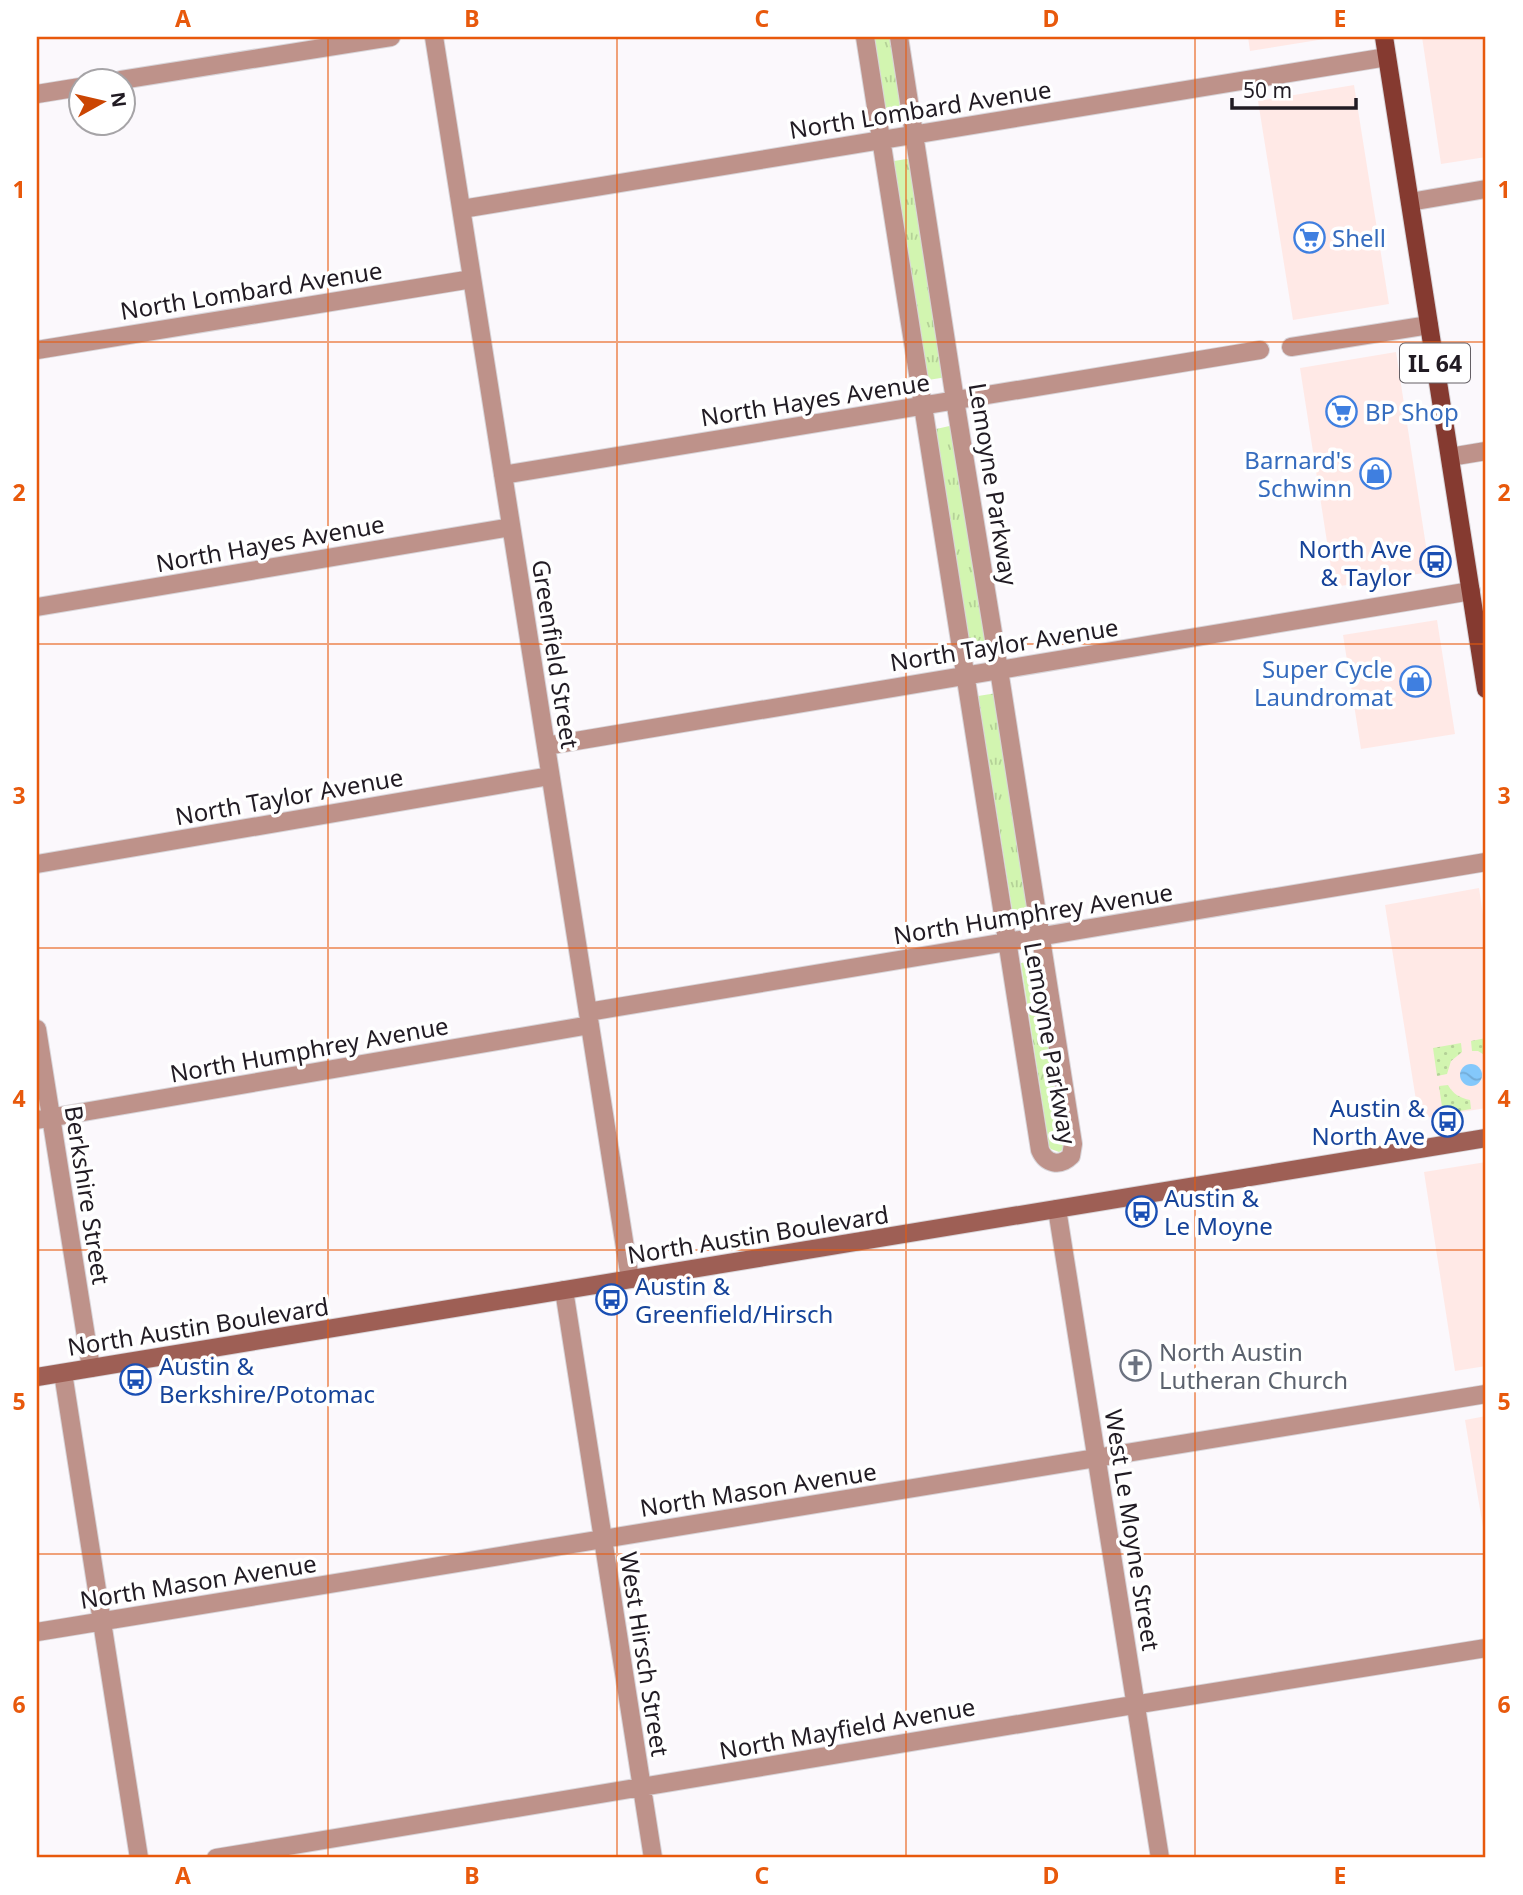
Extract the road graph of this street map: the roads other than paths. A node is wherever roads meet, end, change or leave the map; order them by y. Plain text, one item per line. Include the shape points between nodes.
1 (391, 37) edge
2 (434, 37) edge
3 (864, 37) edge
4 (899, 37) edge
5 (1384, 37) edge
6 (1387, 57) junction
7 (136, 78) edge
8 (66, 89) edge
9 (37, 94) edge
10 (914, 135) junction
11 (880, 140) junction
12 (1486, 189) edge
13 (1410, 202) junction
14 (461, 209) junction
15 (472, 279) junction
16 (1429, 325) junction
17 (1291, 348) dead end
18 (37, 350) edge
19 (1260, 350) dead end
20 (955, 400) junction
21 (922, 406) junction
22 (1486, 451) edge
23 (1450, 457) junction
24 (503, 475) junction
25 (511, 527) junction
26 (1471, 591) junction
27 (37, 607) edge
28 (999, 670) junction
29 (965, 675) junction
30 (1486, 688) edge
31 (546, 746) junction
32 (550, 776) junction
33 (1486, 862) edge
34 (37, 864) edge
35 (1040, 936) junction
36 (1009, 942) junction
37 (589, 1019) junction
38 (37, 1029) edge
39 (44, 1119) edge
40 (1486, 1138) edge
41 (1057, 1209) junction
42 (630, 1279) junction
43 (564, 1290) junction
44 (91, 1368) junction
45 (63, 1373) junction
46 (37, 1377) edge
47 (1486, 1394) edge
48 (1096, 1458) junction
49 (602, 1539) junction
50 (102, 1621) junction
51 (37, 1632) edge
52 (1486, 1648) edge
53 (1135, 1704) junction
54 (642, 1787) junction
55 (139, 1858) edge
56 (216, 1858) edge
57 (653, 1858) edge
58 (1160, 1858) edge

1 - 7 street
2 - 14 street, Greenfield Street
3 - 11 street, Lemoyne Parkway
4 - 10 street, Lemoyne Parkway
5 - 6 main road, IL 64
6 - 10 street, North Lombard Avenue
6 - 13 main road, IL 64
8 - 9 street
10 - 11 street, North Lombard Avenue
10 - 20 street, Lemoyne Parkway
11 - 14 street, North Lombard Avenue
11 - 21 street, Lemoyne Parkway
12 - 13 street
13 - 16 main road, IL 64
14 - 15 street, Greenfield Street
15 - 18 street, North Lombard Avenue
15 - 24 street, Greenfield Street
16 - 17 street
16 - 23 main road, IL 64
19 - 20 street, North Hayes Avenue
20 - 21 street, North Hayes Avenue
20 - 28 street, Lemoyne Parkway
21 - 24 street, North Hayes Avenue
21 - 29 street, Lemoyne Parkway
22 - 23 street
23 - 26 main road, IL 64
24 - 25 street, Greenfield Street
25 - 27 street, North Hayes Avenue
25 - 31 street, Greenfield Street
26 - 28 street, North Taylor Avenue
26 - 30 main road, IL 64
28 - 29 street, North Taylor Avenue
28 - 35 street, Lemoyne Parkway
29 - 31 street, North Taylor Avenue
29 - 36 street, Lemoyne Parkway
31 - 32 street, Greenfield Street
32 - 34 street, North Taylor Avenue
32 - 37 street, Greenfield Street
33 - 35 street, North Humphrey Avenue
35 - 36 street, North Humphrey Avenue
35 - 36 street, Lemoyne Parkway via 1073,1144 1071,1156 1060,1163 1052,1163 1040,1150
36 - 37 street, North Humphrey Avenue
37 - 39 street, North Humphrey Avenue
37 - 42 street, Greenfield Street
38 - 39 street, Berkshire Street
39 - 44 street, Berkshire Street
40 - 41 street, North Austin Boulevard
41 - 42 street, North Austin Boulevard
41 - 48 street, West Le Moyne Street
42 - 43 street, North Austin Boulevard
43 - 44 street, North Austin Boulevard
43 - 49 street, West Hirsch Street
44 - 45 street, North Austin Boulevard
45 - 46 street, North Austin Boulevard
45 - 50 street
47 - 48 street, North Mason Avenue
48 - 49 street, North Mason Avenue
48 - 53 street, West Le Moyne Street
49 - 50 street, North Mason Avenue
49 - 54 street, West Hirsch Street
50 - 51 street, North Mason Avenue
50 - 55 street
52 - 53 street, North Mayfield Avenue
53 - 54 street, North Mayfield Avenue
53 - 58 street, West Le Moyne Street
54 - 56 street, North Mayfield Avenue
54 - 57 street, West Hirsch Street

